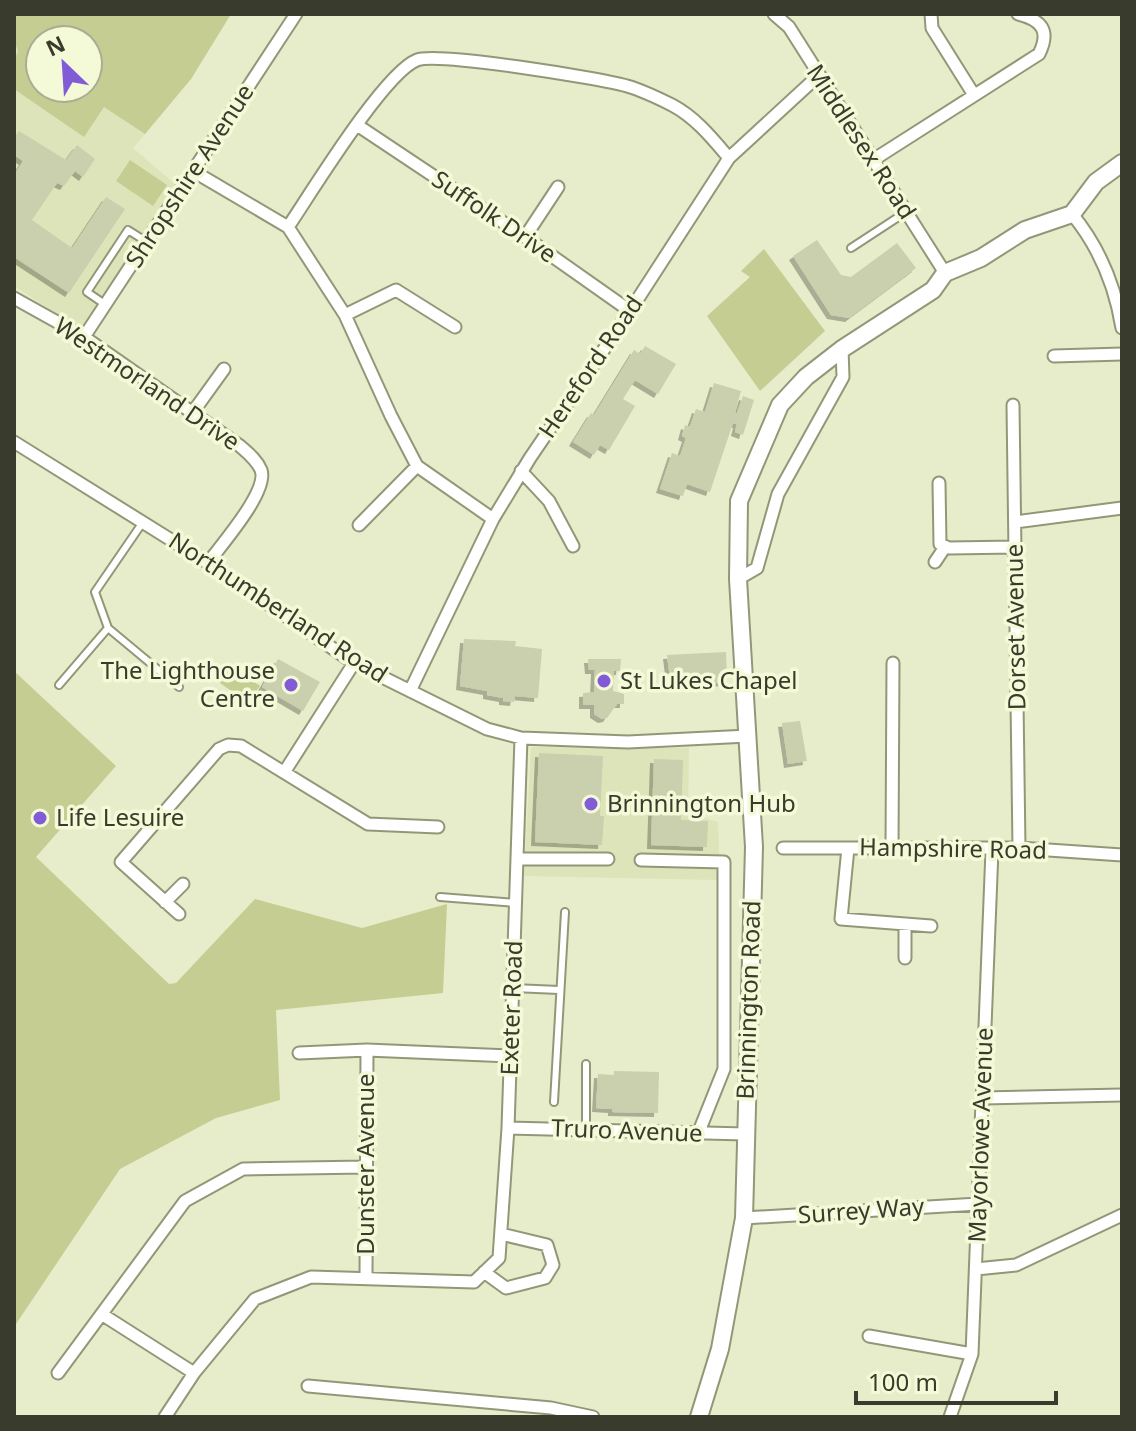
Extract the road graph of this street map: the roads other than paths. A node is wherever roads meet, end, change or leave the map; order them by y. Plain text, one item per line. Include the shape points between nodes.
1 (296, 14) edge
2 (774, 14) edge
3 (931, 14) edge
4 (1018, 14) edge
5 (818, 76) junction
6 (974, 95) junction
7 (357, 125) junction
8 (729, 158) junction
9 (873, 160) junction
10 (1122, 163) edge
11 (193, 171) junction
12 (558, 187) dead end
13 (906, 212) junction
14 (1072, 214) junction
15 (288, 227) junction
16 (525, 237) junction
17 (147, 242) junction
18 (851, 248) dead end
19 (945, 273) junction
20 (14, 298) edge
21 (106, 305) junction
22 (630, 311) junction
23 (345, 315) junction
24 (455, 327) dead end
25 (1122, 328) edge
26 (84, 337) junction
27 (842, 349) junction
28 (1122, 354) edge
29 (1054, 356) dead end
30 (224, 369) dead end
31 (1013, 405) dead end
32 (193, 412) junction
33 (14, 442) edge
34 (417, 466) junction
35 (521, 471) junction
36 (939, 483) dead end
37 (1122, 508) edge
38 (493, 519) junction
39 (143, 522) junction
40 (1015, 522) junction
41 (359, 525) dead end
42 (573, 546) dead end
43 (945, 547) junction
44 (1015, 547) junction
45 (935, 562) dead end
46 (208, 563) junction
47 (738, 579) junction
48 (108, 628) junction
49 (354, 663) junction
50 (893, 663) dead end
51 (59, 685) dead end
52 (179, 687) dead end
53 (410, 691) junction
54 (748, 736) junction
55 (521, 738) junction
56 (285, 771) junction
57 (438, 827) dead end
58 (783, 848) dead end
59 (848, 848) junction
60 (1019, 848) junction
61 (892, 849) junction
62 (992, 850) junction
63 (1122, 855) edge
64 (519, 859) junction
65 (608, 859) dead end
66 (641, 860) dead end
67 (183, 884) dead end
68 (440, 897) dead end
69 (165, 902) junction
70 (516, 903) junction
71 (565, 912) dead end
72 (179, 914) dead end
73 (905, 924) junction
74 (931, 926) dead end
75 (905, 958) dead end
76 (513, 988) junction
77 (559, 990) junction
78 (367, 1050) junction
79 (299, 1053) dead end
80 (510, 1056) junction
81 (586, 1064) dead end
82 (1122, 1095) edge
83 (982, 1098) junction
84 (554, 1102) dead end
85 (508, 1128) junction
86 (586, 1129) junction
87 (698, 1134) junction
88 (745, 1134) junction
89 (365, 1167) junction
90 (978, 1204) junction
91 (1122, 1215) edge
92 (744, 1218) junction
93 (501, 1234) junction
94 (976, 1269) junction
95 (484, 1272) junction
96 (366, 1278) junction
97 (103, 1315) junction
98 (869, 1336) dead end
99 (972, 1354) junction
100 (58, 1373) dead end
101 (194, 1373) junction
102 (308, 1386) dead end
103 (549, 1412) edge
104 (165, 1417) edge
105 (593, 1417) edge
106 (699, 1417) edge
107 (950, 1417) edge

1 - 11 street, Shropshire Avenue
2 - 5 street, Middlesex Road via 789,27
3 - 6 street via 932,28
4 - 6 street via 1035,19 1044,30 1039,54
5 - 8 street, Hereford Road
5 - 9 street, Middlesex Road
6 - 9 street
7 - 8 street via 400,70 418,59 436,57 628,86 674,106 705,129
7 - 15 street
7 - 16 street, Suffolk Drive
8 - 22 street, Hereford Road
9 - 13 street, Middlesex Road
10 - 14 street via 1096,182
11 - 15 street
11 - 17 street, Shropshire Avenue
12 - 16 street
13 - 18 lane
13 - 19 street, Middlesex Road
14 - 19 street via 1025,230
14 - 25 street via 1100,255
15 - 23 street
16 - 22 street, Suffolk Drive
17 - 21 street, Shropshire Avenue
17 - 21 lane via 128,230 95,279 87,292
19 - 27 street, Brinnington Road via 933,290
20 - 26 street, Westmorland Drive
21 - 26 street, Shropshire Avenue
22 - 35 street, Hereford Road
23 - 24 street via 396,290
23 - 34 street
26 - 32 street, Westmorland Drive
27 - 47 street via 843,377 778,494 757,568
27 - 47 street, Brinnington Road via 780,405 757,452 739,501
28 - 29 street
30 - 32 street
31 - 40 street, Dorset Avenue
32 - 46 street, Westmorland Drive via 253,457 262,472 254,499
33 - 39 street, Northumberland Road
34 - 38 street
34 - 41 street
35 - 38 street, Hereford Road
35 - 42 street via 549,501
36 - 43 street via 940,544
37 - 40 street
38 - 53 street, Hereford Road
39 - 46 street, Northumberland Road
39 - 48 lane via 95,592
40 - 44 street, Dorset Avenue
43 - 44 street
43 - 45 street
44 - 60 street, Dorset Avenue
46 - 49 street, Northumberland Road
47 - 54 street, Brinnington Road
48 - 51 lane
48 - 52 lane
49 - 53 street, Northumberland Road
49 - 56 street
50 - 61 street
53 - 55 street, Northumberland Road via 487,729
54 - 55 street, Northumberland Road via 628,742
54 - 88 street, Brinnington Road via 754,847
55 - 64 street, Exeter Road
56 - 57 street via 368,824
56 - 69 street via 241,746 219,749 121,862
58 - 59 street, Hampshire Road
59 - 61 street, Hampshire Road
59 - 73 street via 841,919
60 - 62 street, Hampshire Road
60 - 63 street, Hampshire Road
61 - 62 street, Hampshire Road
62 - 83 street, Mayorlowe Avenue
64 - 65 street
64 - 70 street, Exeter Road
66 - 87 street via 724,862 724,1069
67 - 69 street
68 - 70 lane
69 - 72 street
70 - 76 street, Exeter Road
71 - 77 lane
73 - 74 street
73 - 75 street
76 - 77 lane
76 - 80 street, Exeter Road
77 - 84 lane
78 - 79 street
78 - 80 street
78 - 89 street, Dunster Avenue
80 - 85 street, Exeter Road
81 - 86 lane
82 - 83 street
83 - 90 street, Mayorlowe Avenue
85 - 86 street, Truro Avenue
85 - 93 street, Exeter Road
86 - 87 street, Truro Avenue
87 - 88 street, Truro Avenue
88 - 92 street, Brinnington Road
89 - 96 street, Dunster Avenue
89 - 97 street via 243,1169 208,1188 185,1201
90 - 92 street, Surrey Way
90 - 94 street, Mayorlowe Avenue
91 - 94 street via 1016,1265
92 - 106 street, Brinnington Road via 720,1349
93 - 95 street, Exeter Road via 499,1258
93 - 95 street via 547,1245 553,1265 545,1278 506,1288
94 - 99 street, Mayorlowe Avenue
95 - 96 street via 474,1282
96 - 101 street via 311,1277 255,1299
97 - 100 street
97 - 101 street
98 - 99 street
99 - 107 street, Mayorlowe Avenue
101 - 104 street
102 - 103 street
103 - 105 street

